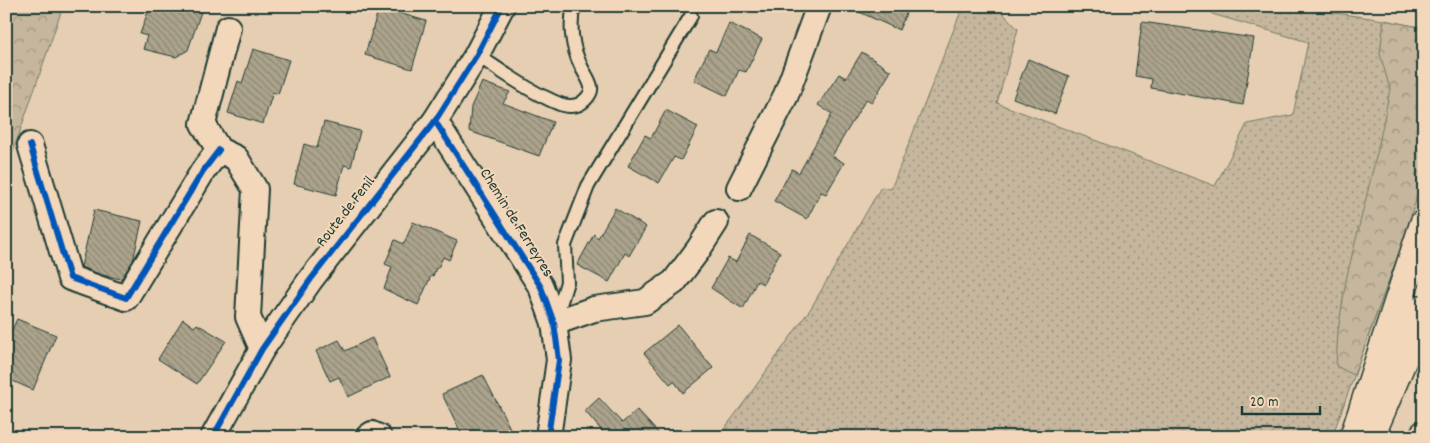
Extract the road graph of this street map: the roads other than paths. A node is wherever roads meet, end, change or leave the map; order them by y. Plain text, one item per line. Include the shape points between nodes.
1 (502, 6) edge
2 (574, 6) edge
3 (820, 6) edge
4 (691, 16) dead end
5 (228, 28) dead end
6 (477, 55) junction
7 (435, 121) junction
8 (30, 145) dead end
9 (220, 150) junction
10 (738, 188) dead end
11 (716, 222) dead end
12 (1424, 224) edge
13 (1424, 310) edge
14 (554, 323) junction
15 (262, 349) junction
16 (213, 437) edge
17 (368, 437) edge
18 (379, 437) edge
19 (548, 437) edge
20 (1354, 437) edge
21 (1370, 437) edge

1 - 6 street, Route de Fenil
2 - 6 lane via 571,16 574,48 592,89 582,103 563,105 552,100 521,85
3 - 10 street via 786,95
4 - 14 lane via 588,186 565,245 567,282
5 - 9 street via 203,124
6 - 7 street, Route de Fenil
7 - 14 street, Chemin de Ferreyres via 541,287
7 - 15 street, Route de Fenil via 311,279
8 - 9 street via 70,278 126,298 203,171
9 - 15 street via 236,158 255,189 248,317
11 - 14 street via 674,282 645,302 594,309
12 - 20 highway
13 - 21 highway
14 - 19 street, Chemin de Ferreyres via 559,360
15 - 16 street, Route de Fenil
17 - 18 street via 372,434

